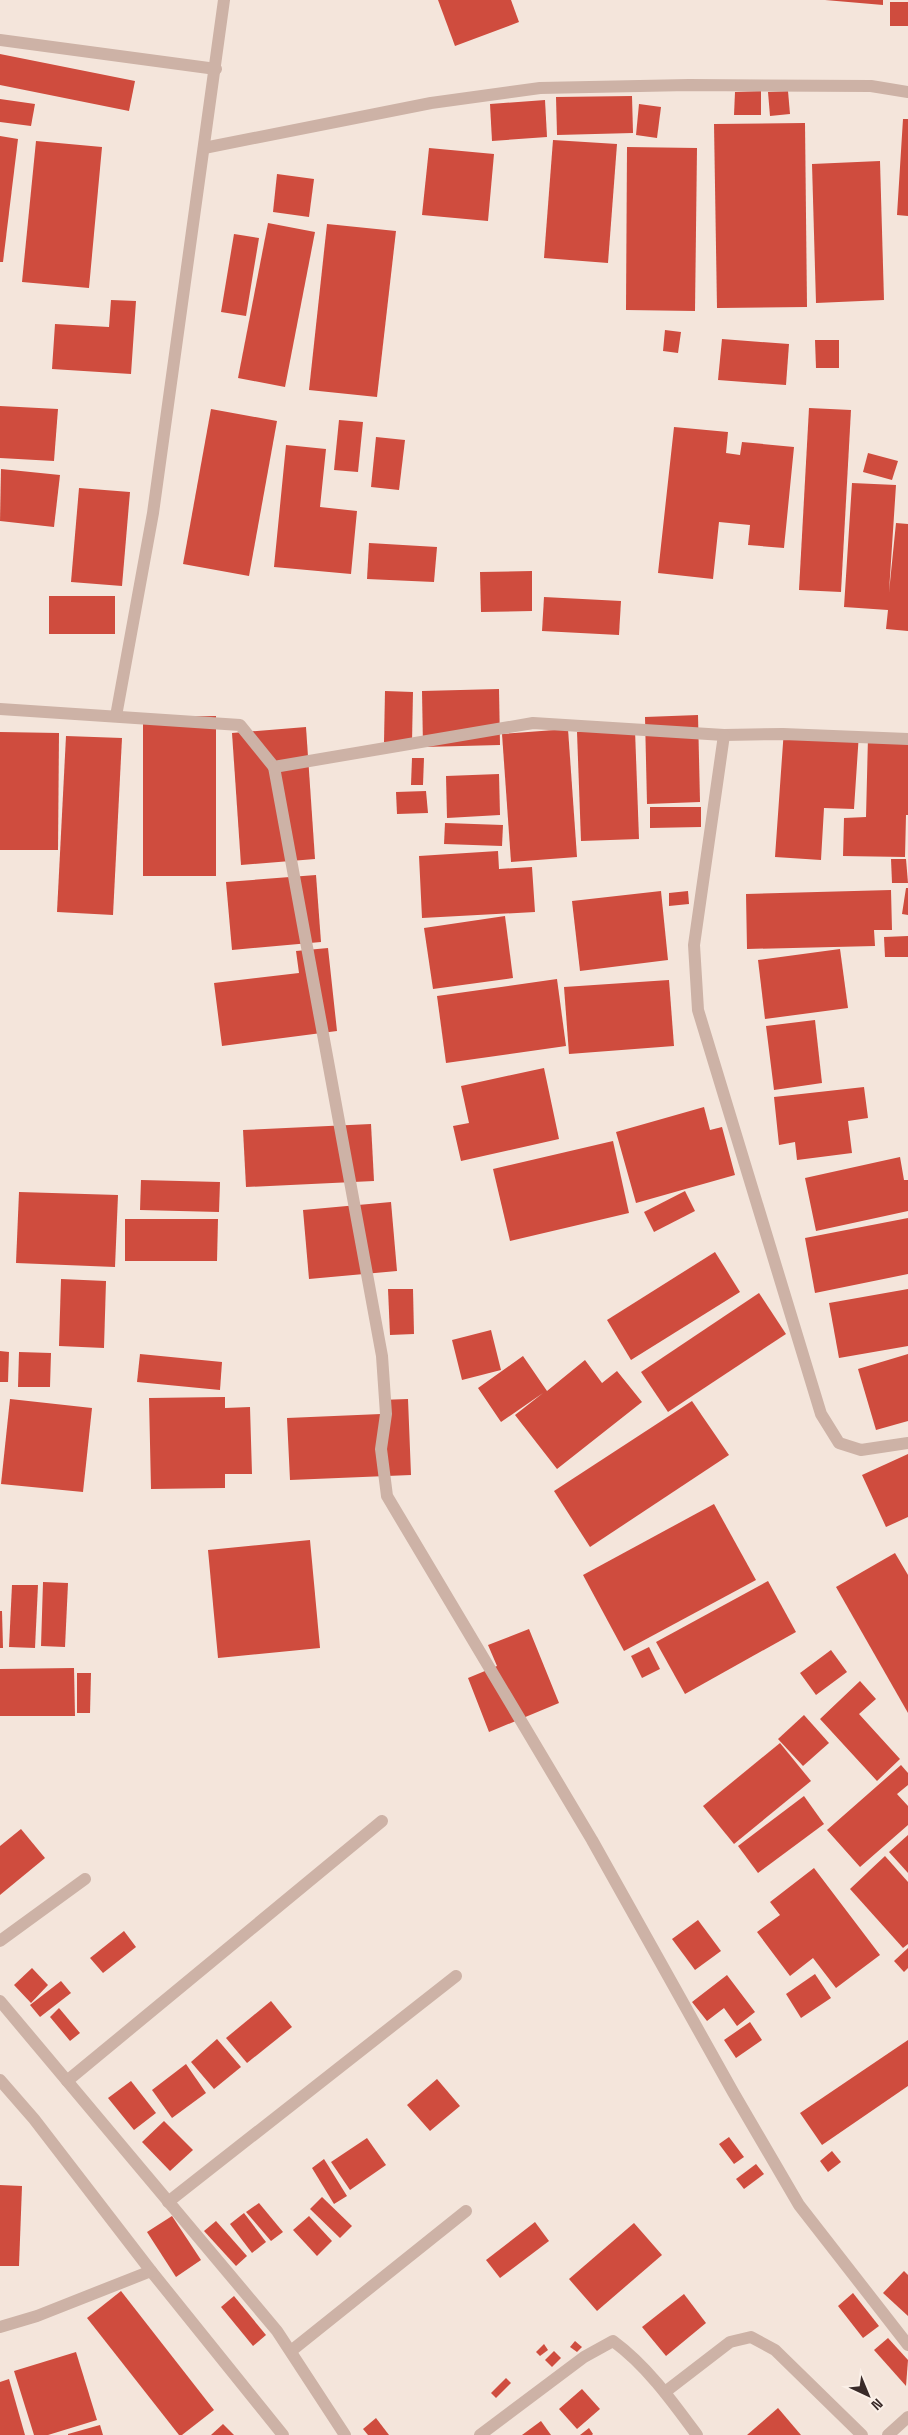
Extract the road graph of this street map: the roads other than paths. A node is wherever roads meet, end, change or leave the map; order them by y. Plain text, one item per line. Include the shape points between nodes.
1 (224, 0) edge
2 (0, 40) edge
3 (216, 69) junction
4 (908, 92) edge
5 (204, 148) junction
6 (0, 709) edge
7 (116, 716) junction
8 (724, 736) junction
9 (908, 739) edge
10 (274, 768) junction
11 (908, 1443) edge
12 (382, 1821) dead end
13 (85, 1879) dead end
14 (0, 1941) edge
15 (456, 1976) dead end
16 (0, 2001) edge
17 (0, 2080) edge
18 (66, 2081) junction
19 (168, 2202) junction
20 (466, 2211) dead end
21 (151, 2271) junction
22 (0, 2327) edge
23 (908, 2345) edge
24 (291, 2351) junction
25 (665, 2392) junction
26 (908, 2417) edge
27 (282, 2435) edge
28 (345, 2435) edge
29 (480, 2435) edge
30 (697, 2435) edge
31 (862, 2435) edge
32 (888, 2435) edge

1 - 3 street
2 - 3 street
3 - 5 street
4 - 5 street via 862,86 540,88 431,103
5 - 7 street via 153,513
6 - 7 street
7 - 10 street via 240,725
8 - 9 street via 783,734
8 - 10 street via 533,723
8 - 11 street via 694,945 698,1010 821,1414 839,1443 861,1450
10 - 23 street via 382,1356 386,1414 381,1449 388,1496 592,1840 799,2205
12 - 18 street
13 - 14 street
15 - 19 street
16 - 18 street
17 - 21 street
18 - 19 street
19 - 24 street
20 - 24 street
21 - 22 street
21 - 27 street
24 - 28 street
25 - 29 street via 633,2356 613,2341 584,2357
25 - 30 street
25 - 31 street via 730,2342 752,2337 775,2350
26 - 32 street

